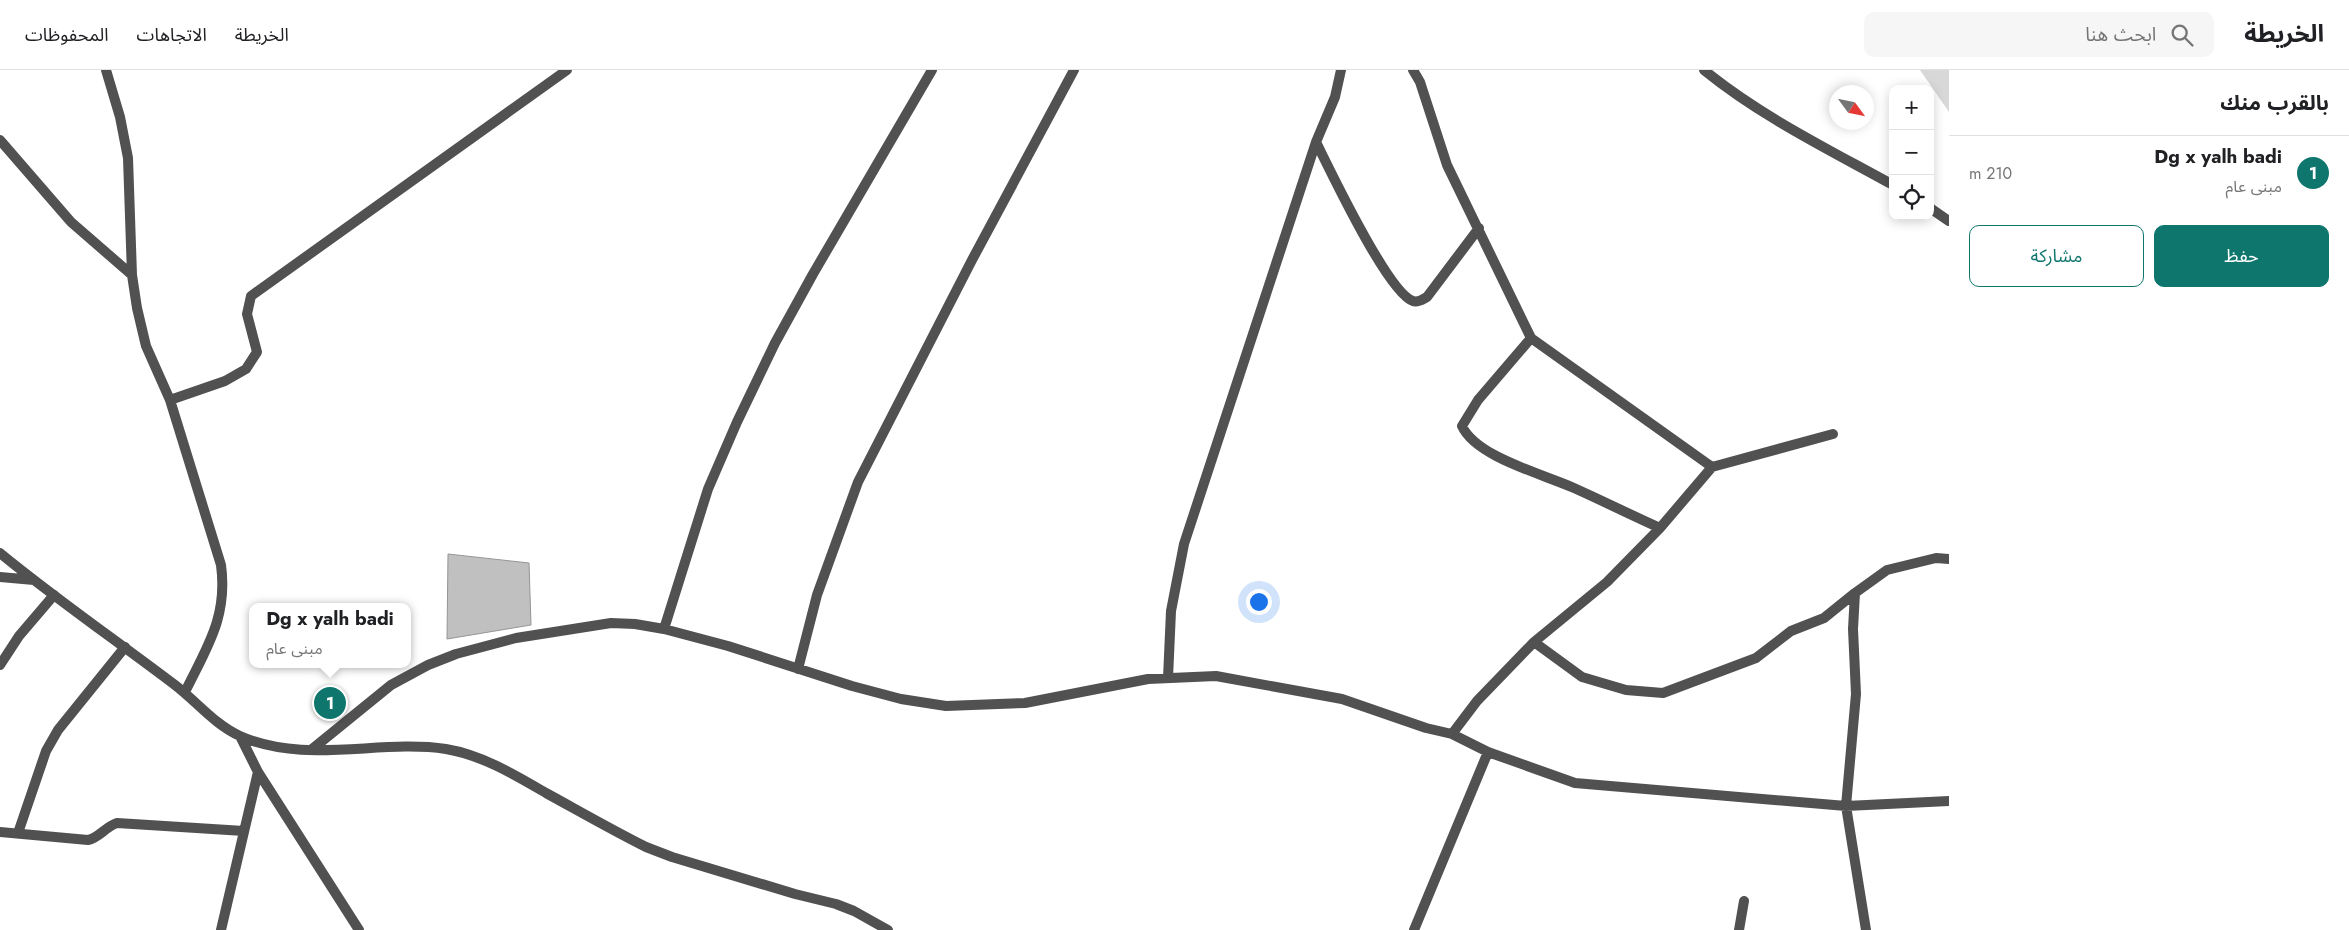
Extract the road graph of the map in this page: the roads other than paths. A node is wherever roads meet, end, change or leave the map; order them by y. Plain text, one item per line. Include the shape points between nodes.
1 (106, 70) edge
2 (568, 70) edge
3 (932, 70) edge
4 (1074, 70) edge
5 (1341, 70) edge
6 (1413, 70) edge
7 (1704, 70) edge
8 (0, 140) edge
9 (1316, 142) junction
10 (1889, 183) edge
11 (1934, 211) edge
12 (1949, 221) edge
13 (1479, 228) junction
14 (132, 275) junction
15 (1531, 338) junction
16 (170, 400) junction
17 (1833, 434) dead end
18 (1712, 467) junction
19 (1660, 528) junction
20 (0, 552) edge
21 (1949, 559) edge
22 (0, 577) edge
23 (34, 580) junction
24 (1855, 593) junction
25 (54, 595) junction
26 (664, 629) junction
27 (1534, 642) junction
28 (125, 647) junction
29 (0, 665) edge
30 (798, 669) junction
31 (1168, 678) junction
32 (185, 692) junction
33 (1452, 734) junction
34 (240, 736) junction
35 (311, 750) junction
36 (1488, 752) junction
37 (258, 772) junction
38 (1949, 801) edge
39 (1846, 806) junction
40 (244, 831) junction
41 (0, 832) edge
42 (18, 833) junction
43 (1744, 901) dead end
44 (221, 930) edge
45 (359, 930) edge
46 (888, 930) edge
47 (1414, 930) edge
48 (1739, 930) edge
49 (1866, 930) edge

1 - 14 street via 128,158
2 - 16 street via 252,296 247,314 257,352 246,369 225,381
3 - 26 street via 775,343 737,422 708,489
4 - 30 street via 858,482 817,595
5 - 9 street via 1335,97
6 - 13 street via 1420,82 1447,165
7 - 10 street via 1734,95 1787,128
8 - 14 street via 71,222
9 - 13 street via 1383,267 1401,293 1411,300 1427,297
9 - 31 street via 1184,544 1171,610
11 - 12 street
13 - 15 street
14 - 16 street via 146,346
15 - 18 street
15 - 19 street via 1478,400 1462,426 1466,434 1484,448 1517,465
16 - 32 street via 220,565 224,588 216,628
17 - 18 street
18 - 19 street
19 - 27 street via 1607,582
20 - 23 street
21 - 24 street via 1936,558 1887,570
22 - 23 street
23 - 25 street
24 - 27 street via 1824,618 1792,631 1756,658 1663,692 1626,690 1582,677
24 - 39 street via 1856,694
25 - 28 street
25 - 29 street via 18,636
26 - 30 street
26 - 35 street via 610,623 516,638 456,654 391,685
27 - 33 street via 1477,702
28 - 32 street
28 - 42 street via 58,730
30 - 31 street via 901,699 946,706 1025,703
31 - 33 street via 1216,676 1342,698
32 - 34 street via 222,725
33 - 36 street
34 - 35 street via 265,744
34 - 37 street
35 - 46 street via 415,748 463,754 496,765 672,857 836,904
36 - 39 street via 1574,783
36 - 47 street
37 - 40 street
37 - 45 street
38 - 39 street
39 - 49 street
40 - 42 street via 131,823 110,825 88,840
40 - 44 street
41 - 42 street
43 - 48 street

